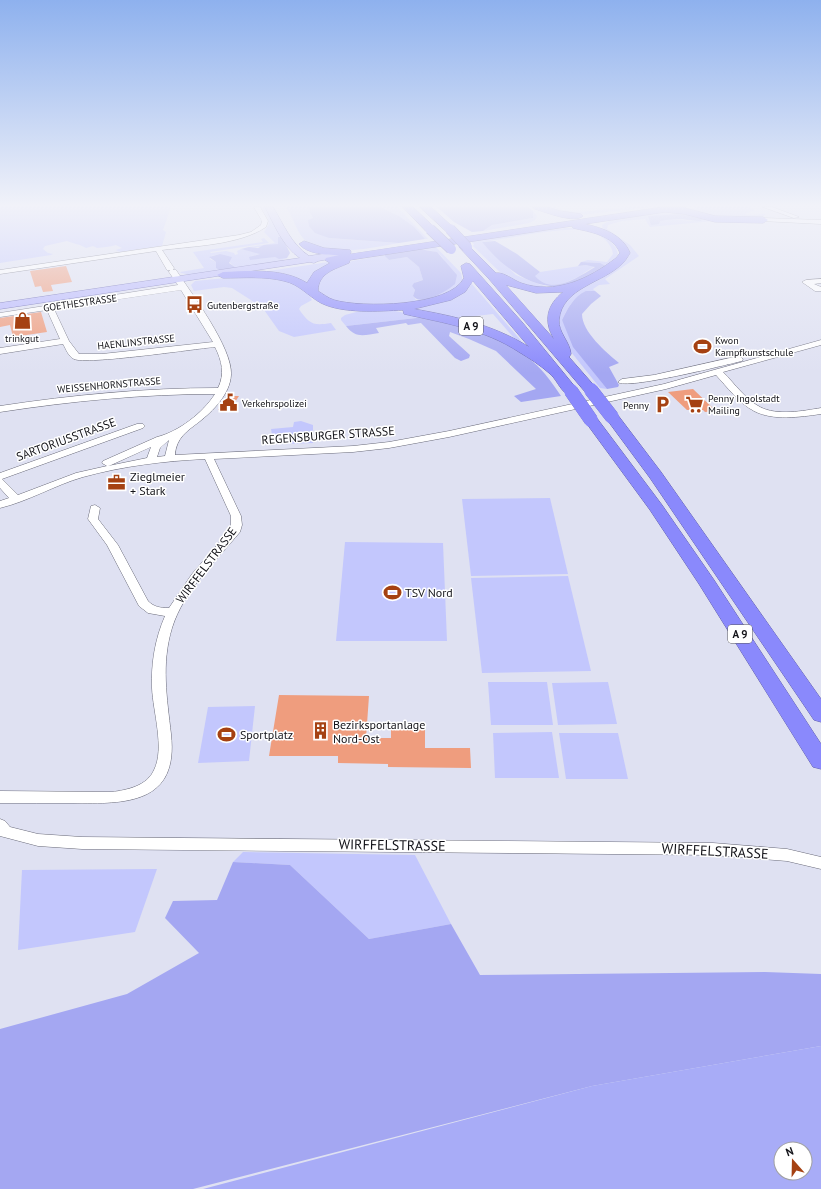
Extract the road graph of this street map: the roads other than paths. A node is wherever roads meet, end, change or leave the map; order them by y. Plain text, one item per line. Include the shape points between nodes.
1 (65, 262) edge
2 (167, 262) edge
3 (279, 262) edge
4 (300, 262) edge
5 (305, 262) edge
6 (342, 262) edge
7 (463, 262) edge
8 (480, 262) edge
9 (483, 262) edge
10 (617, 262) edge
11 (276, 264) junction
12 (467, 267) junction
13 (492, 271) junction
14 (0, 272) edge
15 (223, 275) junction
16 (176, 277) junction
17 (821, 281) edge
18 (583, 283) junction
19 (821, 288) edge
20 (312, 291) junction
21 (0, 306) edge
22 (49, 307) junction
23 (378, 307) junction
24 (0, 315) edge
25 (65, 341) junction
26 (821, 342) edge
27 (217, 344) junction
28 (0, 352) edge
29 (568, 359) junction
30 (752, 362) junction
31 (555, 371) junction
32 (718, 372) junction
33 (622, 382) dead end
34 (221, 391) junction
35 (0, 409) edge
36 (821, 411) edge
37 (140, 426) dead end
38 (183, 428) junction
39 (166, 436) junction
40 (208, 456) junction
41 (170, 458) junction
42 (151, 460) junction
43 (80, 475) junction
44 (0, 476) edge
45 (0, 482) edge
46 (16, 499) junction
47 (0, 505) edge
48 (95, 508) dead end
49 (172, 612) junction
50 (821, 714) edge
51 (821, 761) edge
52 (0, 797) edge
53 (0, 825) edge
54 (821, 863) edge

1 - 14 street
2 - 16 street
3 - 11 main road
4 - 11 main road
5 - 15 main road
6 - 20 highway via 326,269 314,278 311,284
7 - 12 highway, A 9, bridge
8 - 29 highway, A 9
9 - 13 highway, A 9
10 - 18 highway, A 9
11 - 16 main road
12 - 23 highway, A 9 via 470,277 467,283 449,298 424,304
12 - 31 highway, A 9
13 - 18 highway, A 9 via 515,286 537,290 561,289
13 - 29 highway, A 9
15 - 16 main road
15 - 20 highway, A 9 via 282,277 298,282
16 - 21 main road, GOETHESTRASSE
16 - 22 street, GOETHESTRASSE
16 - 27 street
17 - 19 street via 806,282 818,289
18 - 29 highway, A 9 via 566,295 554,314 553,328 565,348
20 - 23 highway, A 9 via 318,297 333,303
22 - 24 street, GOETHESTRASSE
22 - 25 street, HAENLINSTRASSE
23 - 31 highway, A 9 via 425,314 485,330 517,345
25 - 27 street, HAENLINSTRASSE via 73,354 83,358
25 - 28 street
26 - 30 street, REGENSBURGER STRASSE
27 - 34 street via 227,373
29 - 50 highway, A 9, bridge via 656,475
30 - 32 street, REGENSBURGER STRASSE
30 - 33 street, REGENSBURGER STRASSE via 743,357 654,378
31 - 51 highway, A 9, bridge via 656,508 708,584
32 - 36 street via 752,406 761,411
32 - 40 street, REGENSBURGER STRASSE via 637,393 409,441 353,449
34 - 35 street, WEISSENHORNSTRASSE via 143,392
34 - 38 street via 212,405
37 - 44 street, SARTORIUSSTRASSE
38 - 39 street
38 - 41 street via 174,438
39 - 42 street via 153,450
39 - 43 street
40 - 41 street, REGENSBURGER STRASSE
40 - 49 street, WIRFFELSTRASSE via 234,511 237,525 232,535 194,579
41 - 42 street, REGENSBURGER STRASSE
42 - 43 street, REGENSBURGER STRASSE
43 - 46 street, REGENSBURGER STRASSE
45 - 46 street
46 - 47 street, REGENSBURGER STRASSE
48 - 49 street via 93,518 112,545 143,603 153,610
49 - 52 street, WIRFFELSTRASSE via 161,646 158,669 165,754 160,773 153,782 141,790 112,798
53 - 54 street, WIRFFELSTRASSE via 5,832 38,840 82,843 713,849 787,855

